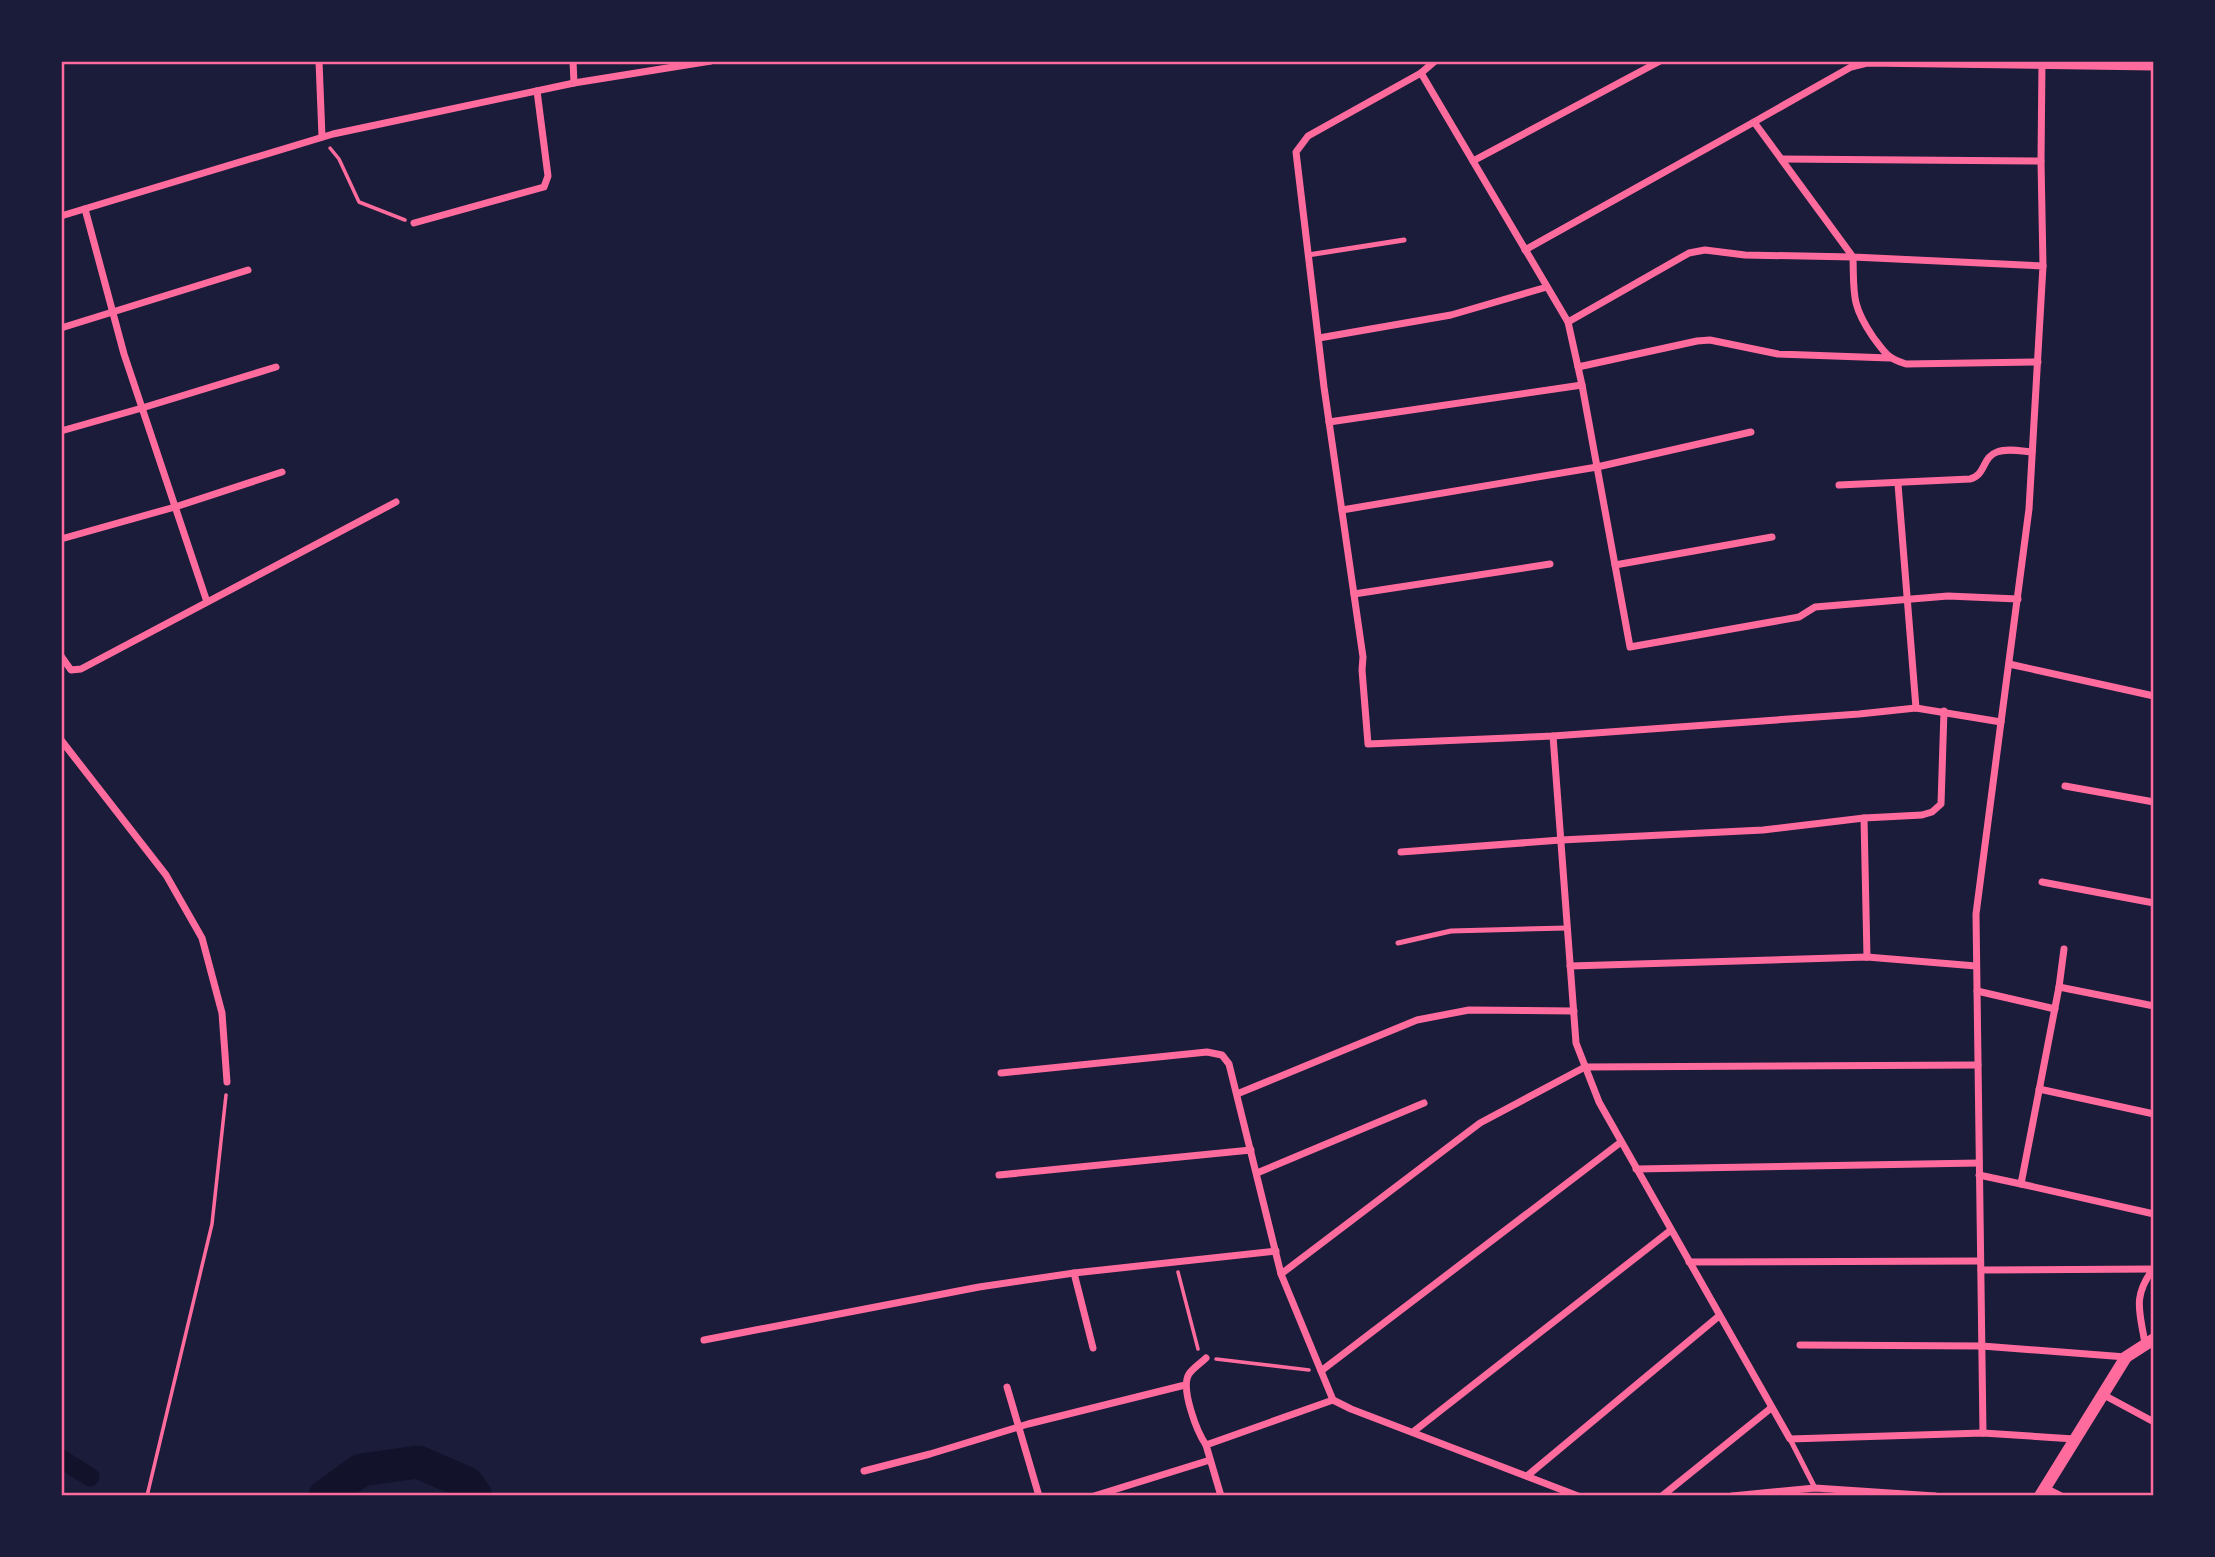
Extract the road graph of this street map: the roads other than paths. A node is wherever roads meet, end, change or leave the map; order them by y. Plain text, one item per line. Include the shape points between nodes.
1 (319, 61) edge
2 (573, 61) edge
3 (711, 61) edge
4 (1435, 61) edge
5 (1660, 61) edge
6 (2042, 63) edge
7 (2154, 68) edge
8 (1421, 73) junction
9 (575, 83) junction
10 (537, 91) junction
11 (1754, 122) junction
12 (322, 137) junction
13 (1781, 159) junction
14 (1473, 161) junction
15 (2041, 161) junction
16 (85, 209) junction
17 (61, 216) edge
18 (414, 223) road end
19 (1404, 240) dead end
20 (1525, 250) junction
21 (1308, 255) junction
22 (1853, 257) junction
23 (2042, 266) junction
24 (248, 270) dead end
25 (1547, 287) junction
26 (113, 313) junction
27 (1567, 322) junction
28 (61, 328) edge
29 (1318, 338) junction
30 (1888, 358) junction
31 (2038, 362) junction
32 (276, 366) dead end
33 (1578, 367) junction
34 (1582, 385) junction
35 (142, 408) junction
36 (1329, 422) junction
37 (61, 431) edge
38 (1751, 432) dead end
39 (2032, 452) junction
40 (1597, 467) junction
41 (282, 472) dead end
42 (1898, 484) junction
43 (1839, 485) dead end
44 (396, 502) dead end
45 (175, 508) junction
46 (1342, 510) junction
47 (1772, 537) dead end
48 (61, 539) edge
49 (1550, 564) dead end
50 (1615, 565) junction
51 (1354, 594) junction
52 (1906, 599) junction
53 (2018, 599) junction
54 (207, 602) junction
55 (61, 656) edge
56 (2008, 664) junction
57 (2154, 696) edge
58 (1916, 708) junction
59 (1944, 711) junction
60 (2001, 722) junction
61 (1553, 736) junction
62 (61, 740) edge
63 (2064, 786) dead end
64 (2154, 802) edge
65 (1864, 818) junction
66 (1561, 840) junction
67 (1401, 852) dead end
68 (2042, 882) dead end
69 (2154, 903) edge
70 (1567, 928) junction
71 (1398, 943) dead end
72 (2064, 949) dead end
73 (1867, 957) junction
74 (1570, 966) junction
75 (1976, 967) junction
76 (2059, 988) junction
77 (1976, 991) junction
78 (2154, 1006) edge
79 (2055, 1009) junction
80 (1573, 1011) junction
81 (1978, 1065) junction
82 (1586, 1067) junction
83 (1000, 1073) dead end
84 (227, 1082) road end
85 (2039, 1088) junction
86 (1237, 1094) junction
87 (1424, 1102) dead end
88 (2154, 1114) edge
89 (1621, 1142) junction
90 (1251, 1150) junction
91 (1979, 1163) junction
92 (1636, 1169) junction
93 (1257, 1173) junction
94 (999, 1175) dead end
95 (1979, 1175) junction
96 (2021, 1184) junction
97 (2154, 1214) edge
98 (1671, 1230) junction
99 (1276, 1251) junction
100 (1980, 1261) junction
101 (1689, 1262) junction
102 (2153, 1268) edge
103 (1981, 1270) junction
104 (1074, 1273) junction
105 (1281, 1274) junction
106 (1719, 1316) junction
107 (704, 1339) dead end
108 (2149, 1342) edge
109 (1800, 1345) dead end
110 (1982, 1346) junction
111 (1093, 1348) dead end
112 (2126, 1357) junction
113 (1206, 1358) road end
114 (1321, 1371) junction
115 (1185, 1385) junction
116 (1007, 1387) dead end
117 (2102, 1394) junction
118 (1333, 1400) junction
119 (1771, 1408) junction
120 (2154, 1422) edge
121 (1018, 1427) junction
122 (1413, 1432) junction
123 (1983, 1433) junction
124 (1790, 1439) junction
125 (2074, 1439) junction
126 (1206, 1446) junction
127 (1210, 1460) junction
128 (864, 1471) dead end
129 (1527, 1476) junction
130 (1815, 1488) junction
131 (2043, 1492) edge
132 (1754, 1495) edge
133 (1039, 1496) edge
134 (1094, 1496) edge
135 (1221, 1496) edge
136 (1578, 1496) edge
137 (1662, 1496) edge
138 (1732, 1496) edge
139 (1935, 1496) edge
140 (2061, 1496) edge

1 - 12 street
2 - 9 street
3 - 9 street
4 - 8 street
5 - 14 street
6 - 7 street
6 - 11 street via 1867,63 1851,67
6 - 15 street
8 - 14 street
8 - 21 street via 1308,136 1296,152
9 - 10 street
10 - 12 street
10 - 18 street via 548,176 544,187
11 - 13 street
11 - 20 street
12 - 16 street
13 - 15 street
13 - 22 street
14 - 20 street
15 - 23 street
16 - 17 street
16 - 26 street
19 - 21 lane
20 - 25 street
21 - 29 street
22 - 23 street
22 - 27 street via 1689,253
22 - 30 street via 1858,316
23 - 31 street
24 - 26 street
25 - 27 street
25 - 29 street via 1451,315
26 - 28 street
26 - 35 street
27 - 33 street
29 - 36 street
30 - 31 street via 1906,365
30 - 33 street via 1767,353 1710,340
31 - 39 street
32 - 35 street
33 - 34 street
34 - 36 street
34 - 40 street
35 - 37 street
35 - 45 street
36 - 46 street
38 - 40 street
39 - 42 street via 1993,453 1977,478
39 - 53 street
40 - 46 street
40 - 50 street
41 - 45 street
42 - 43 street
42 - 52 street
44 - 54 street
45 - 48 street
45 - 54 street
46 - 51 street
47 - 50 street
49 - 51 street
50 - 52 street via 1630,647 1799,617 1815,607
51 - 61 street via 1368,744
52 - 53 street
52 - 58 street
53 - 56 street
54 - 55 street via 81,669 71,670
56 - 57 street
56 - 60 street
58 - 59 street
58 - 61 street
59 - 60 street
59 - 65 street via 1941,804 1922,815
60 - 75 street via 1976,914
61 - 66 street
62 - 84 street via 166,875 202,938 222,1013
63 - 64 street
65 - 66 street via 1763,830
65 - 73 street
66 - 67 street
66 - 70 street
68 - 69 street
70 - 71 lane via 1451,931
70 - 74 street
72 - 76 street
73 - 74 street
73 - 75 street
74 - 80 street
75 - 77 street
76 - 78 street
76 - 79 street
77 - 79 street
77 - 81 street
79 - 85 street
80 - 82 street via 1576,1043
80 - 86 street via 1469,1010 1417,1020
81 - 82 street
81 - 91 street
82 - 89 street
82 - 105 street via 1480,1123
83 - 86 street via 1207,1052 1222,1055 1229,1064
85 - 88 street
85 - 96 street
86 - 90 street
87 - 93 street
89 - 92 street
89 - 114 street
90 - 93 street
90 - 94 street
91 - 92 street
91 - 95 street
92 - 98 street
93 - 99 street
95 - 96 street
95 - 100 street
96 - 97 street
98 - 101 street
98 - 122 street
99 - 104 street
99 - 105 street
100 - 101 street
100 - 103 street
101 - 106 street
102 - 103 street
102 - 108 street via 2138,1296
103 - 110 street
104 - 107 street
104 - 111 street
105 - 114 street
106 - 119 street
106 - 129 street
108 - 112 street
109 - 110 street
110 - 112 street
110 - 123 street
112 - 117 street
113 - 115 street via 1189,1374
114 - 118 street
115 - 121 street
115 - 126 street via 1197,1433
116 - 121 street
117 - 120 street
117 - 125 street
118 - 122 street
118 - 126 street
119 - 124 street
119 - 137 street
121 - 128 street
121 - 133 street
122 - 129 street
123 - 124 street
123 - 125 street
124 - 130 lane
125 - 131 street
126 - 127 street
127 - 134 street
127 - 135 street
129 - 136 street
130 - 132 street
130 - 139 street
131 - 140 street
132 - 138 street

